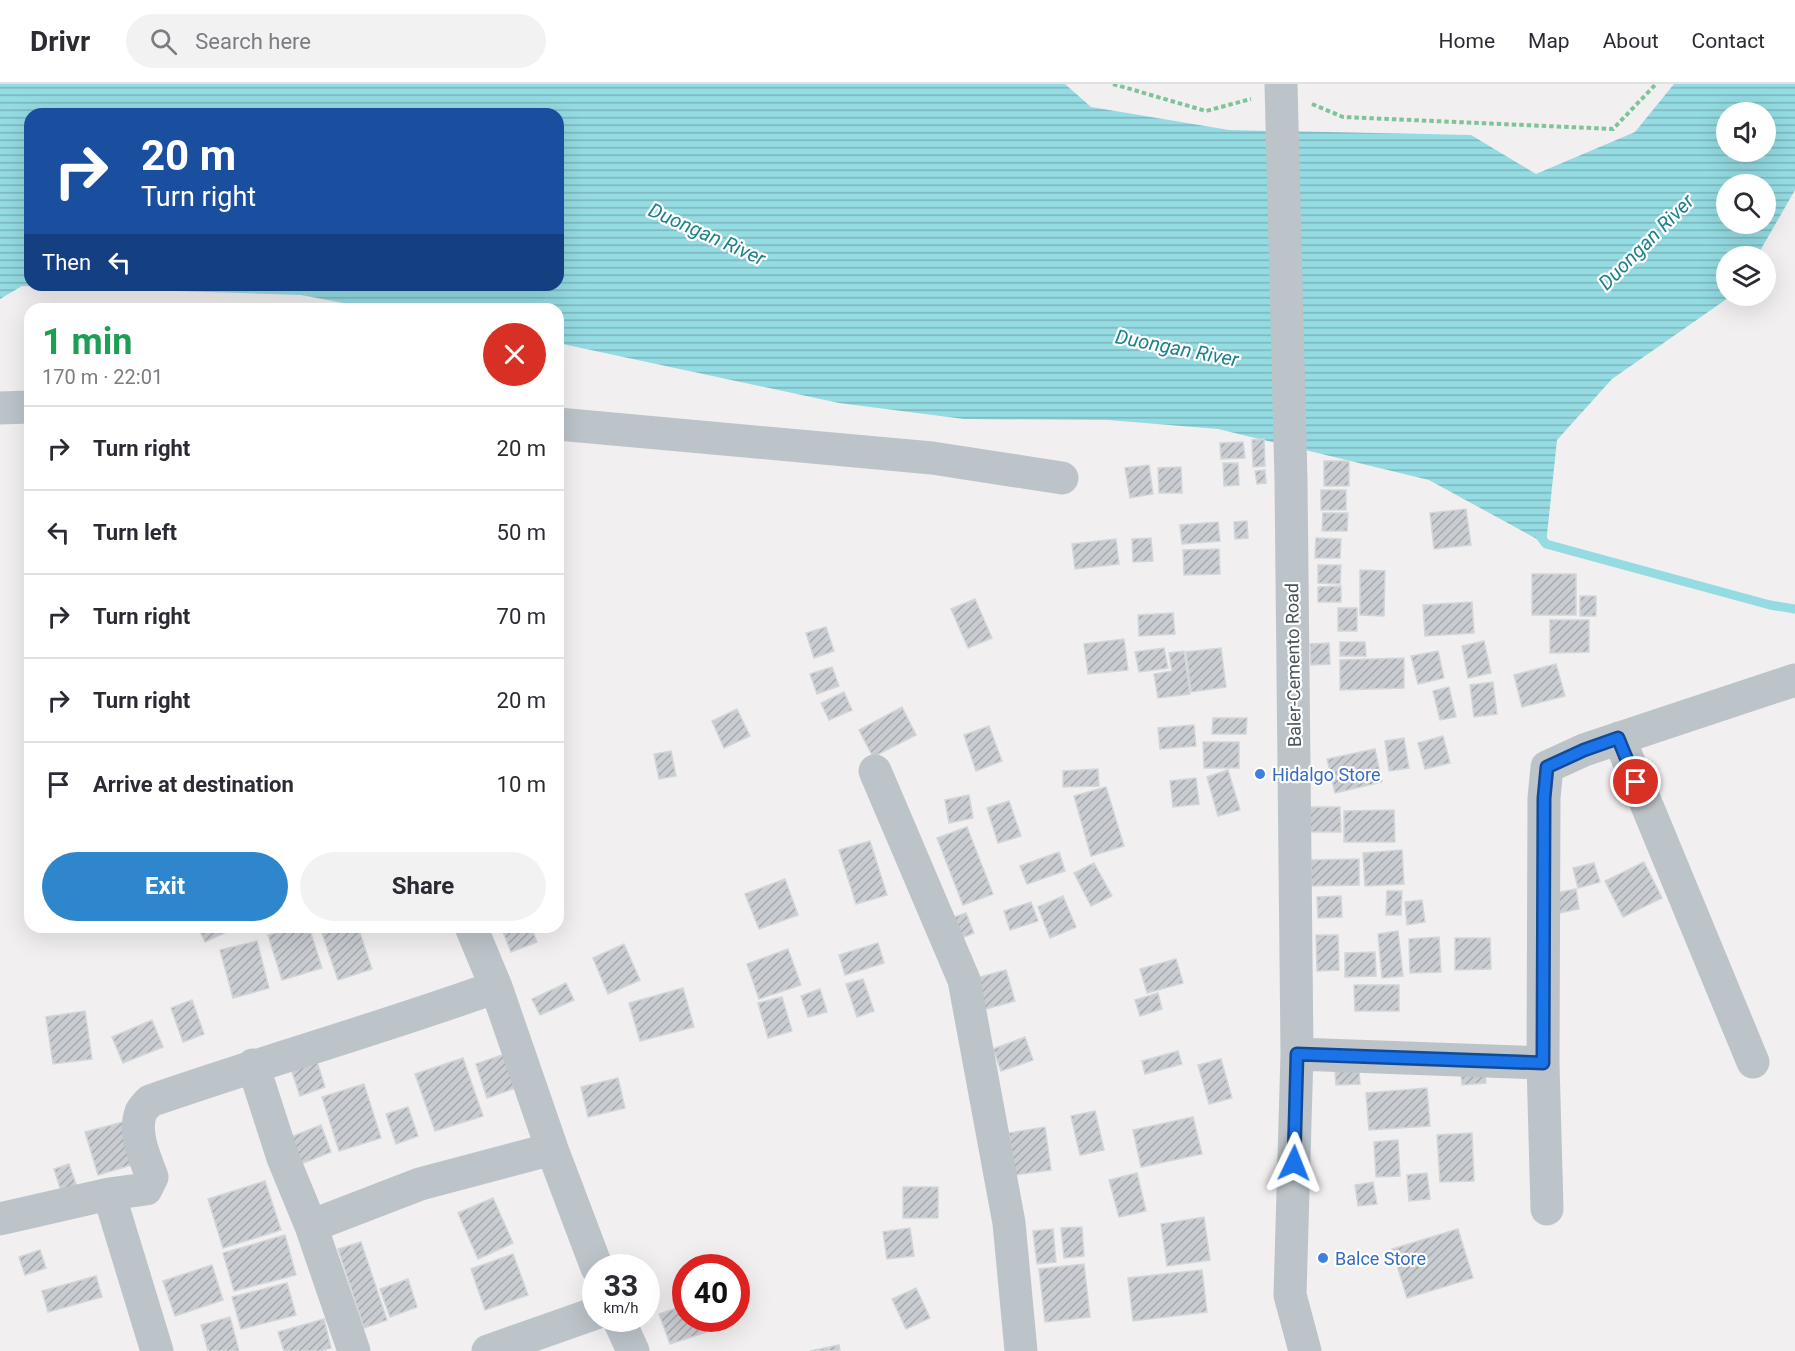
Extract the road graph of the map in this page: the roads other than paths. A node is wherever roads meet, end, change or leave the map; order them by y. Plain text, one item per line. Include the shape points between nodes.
1 (1281, 97) edge
2 (24, 407) edge
3 (0, 408) edge
4 (564, 425) edge
5 (1062, 478) dead end
6 (1795, 680) edge
7 (1618, 738) junction
8 (876, 771) dead end
9 (474, 933) edge
10 (496, 987) junction
11 (1297, 1054) junction
12 (1753, 1062) dead end
13 (1543, 1063) junction
14 (253, 1065) junction
15 (552, 1149) junction
16 (109, 1194) junction
17 (1547, 1209) dead end
18 (0, 1219) edge
19 (311, 1226) junction
20 (592, 1254) edge
21 (582, 1318) edge
22 (624, 1332) edge
23 (157, 1351) edge
24 (354, 1351) edge
25 (488, 1351) edge
26 (633, 1351) edge
27 (1022, 1351) edge
28 (1305, 1351) edge

1 - 11 street, Baler-Cemento Road via 1291,480
2 - 3 street
4 - 5 street via 932,458
6 - 7 street
7 - 12 street
7 - 13 street via 1547,767
8 - 27 street via 964,980 1009,1224
9 - 10 street
10 - 14 street
10 - 15 street
11 - 13 street
11 - 28 street, Baler-Cemento Road via 1290,1295
13 - 17 street
14 - 16 street via 150,1101 141,1112 139,1129 152,1177 146,1189
14 - 19 street via 283,1158
15 - 19 street via 420,1184
15 - 20 street
16 - 18 street
16 - 23 street
19 - 24 street
21 - 25 street
22 - 26 street

